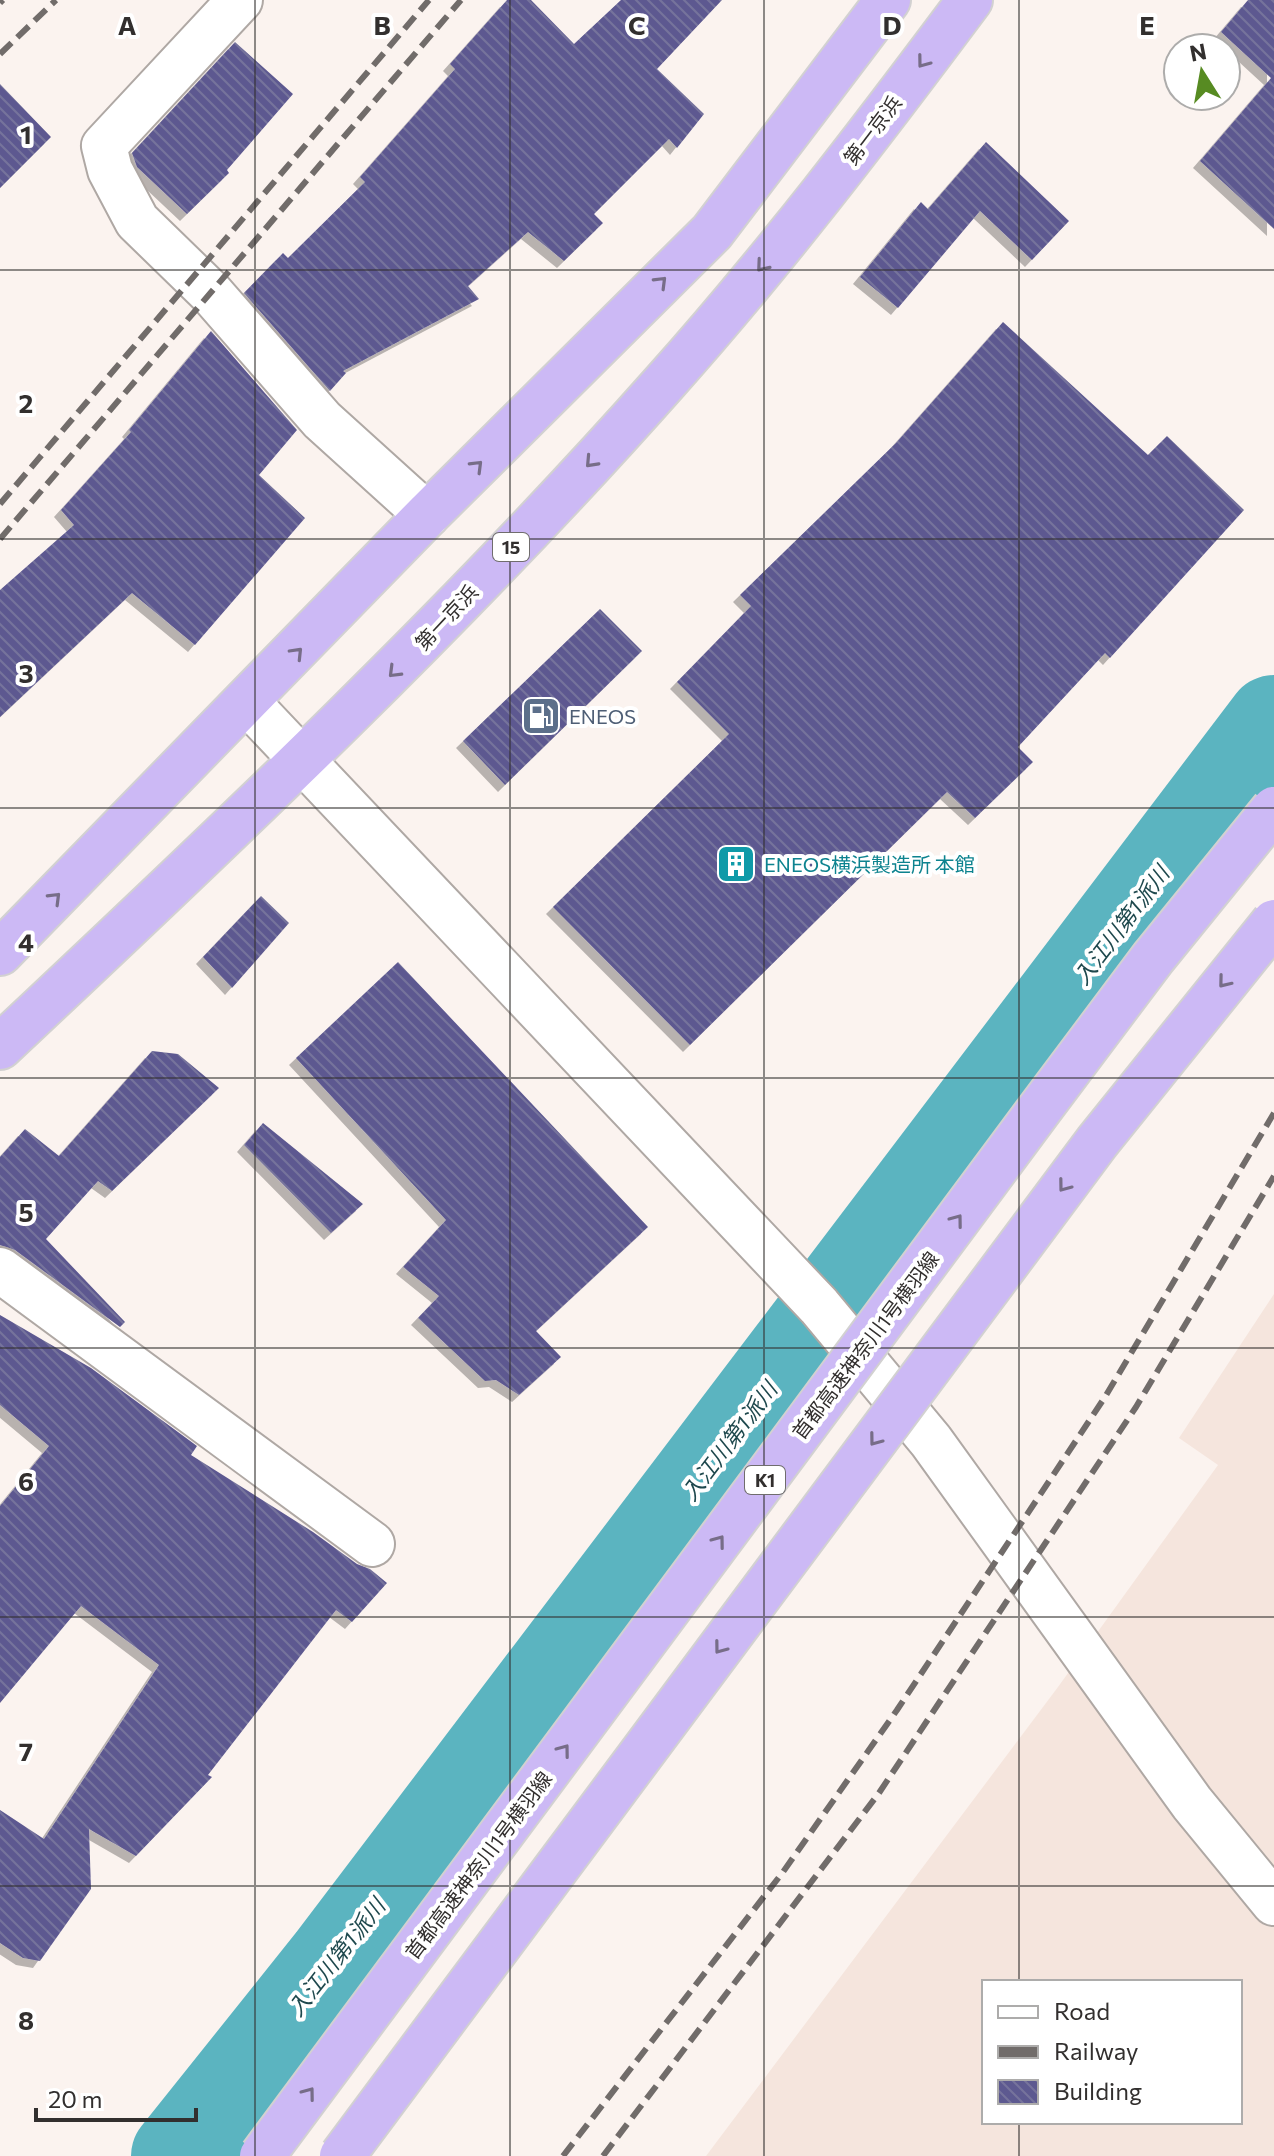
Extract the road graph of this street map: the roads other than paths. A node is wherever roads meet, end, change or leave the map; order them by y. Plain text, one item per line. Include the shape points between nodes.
1 (240, 0) edge
2 (888, 0) edge
3 (970, 0) edge
4 (427, 515) junction
5 (248, 703) junction
6 (303, 761) junction
7 (1274, 809) edge
8 (1274, 922) edge
9 (0, 953) edge
10 (0, 1047) edge
11 (0, 1270) edge
12 (372, 1544) dead end
13 (1274, 1903) edge
14 (262, 2156) edge
15 (342, 2156) edge

1 - 4 street via 104,146 110,170 137,221 211,293 322,420
4 -> 2 highway via 712,232
3 -> 6 highway, 第一京浜 / 15 via 853,157 666,381 410,656
5 -> 4 highway
5 - 6 street
9 -> 5 highway
6 - 10 highway, 第一京浜 / 15
6 - 13 street, bridge via 819,1306 931,1441 1192,1803
14 -> 7 highway, 首都高速神奈川1号横羽線 / K1, bridge via 1077,1060
8 -> 15 highway, bridge via 1097,1142
11 - 12 street

